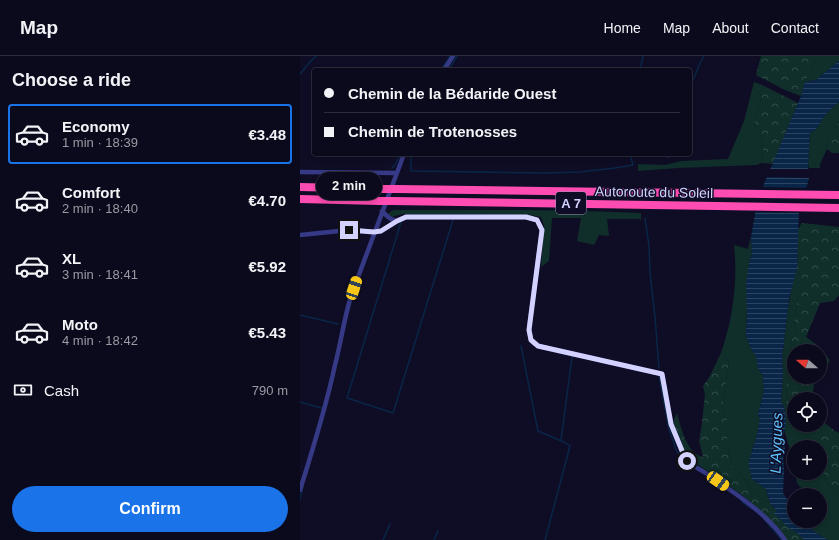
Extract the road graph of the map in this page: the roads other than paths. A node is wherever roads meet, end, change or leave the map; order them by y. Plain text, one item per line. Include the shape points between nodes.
1 (453, 56) edge
2 (445, 68) edge
3 (403, 156) edge
4 (300, 172) edge
5 (396, 176) junction
6 (300, 187) edge
7 (839, 195) edge
8 (300, 199) edge
9 (839, 208) edge
10 (382, 211) junction
11 (397, 221) junction
12 (374, 232) junction
13 (300, 235) edge
14 (300, 490) edge
15 (784, 540) edge

1 - 2 street
3 - 5 street
4 - 5 street
5 - 10 street
6 - 7 highway, Autoroute du Soleil / A 7, bridge
8 - 9 highway, Autoroute du Soleil / A 7, bridge
10 - 11 street via 387,217
10 - 12 street
11 - 12 street via 381,231
11 - 15 street via 406,217 526,217 537,220 542,230 529,330 531,340 538,346 662,374 671,424 687,461 742,498 765,518
12 - 13 street via 349,230
12 - 14 street via 347,309 335,367

